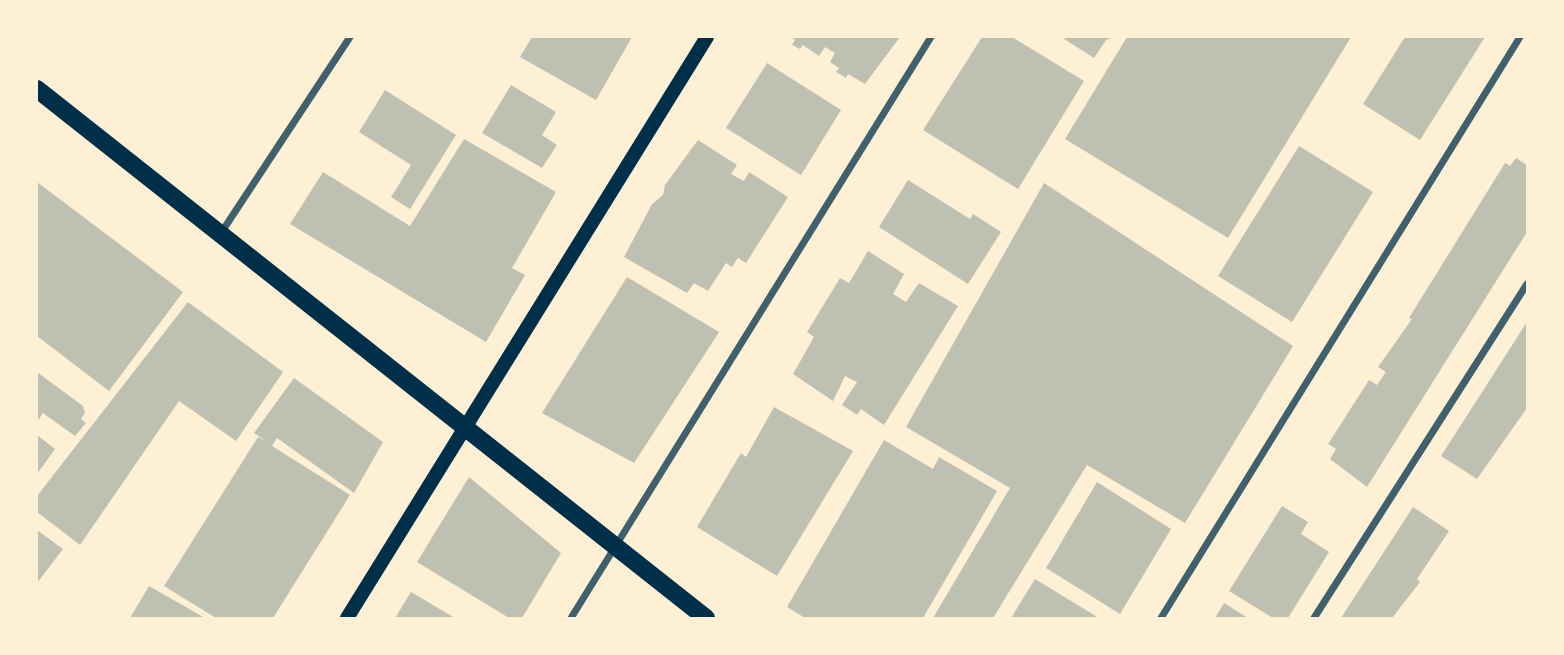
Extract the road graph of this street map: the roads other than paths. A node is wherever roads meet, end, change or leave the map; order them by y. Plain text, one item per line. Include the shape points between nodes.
1 (350, 37) edge
2 (708, 37) edge
3 (931, 37) edge
4 (1520, 37) edge
5 (37, 90) edge
6 (220, 234) junction
7 (1527, 284) edge
8 (467, 429) junction
9 (616, 547) junction
10 (347, 618) edge
11 (571, 618) edge
12 (706, 618) edge
13 (1161, 618) edge
14 (1314, 618) edge

1 - 6 street
2 - 8 main road
3 - 9 street
4 - 13 street
5 - 6 main road
6 - 8 main road
7 - 14 street
8 - 9 main road
8 - 10 main road
9 - 11 street
9 - 12 main road

